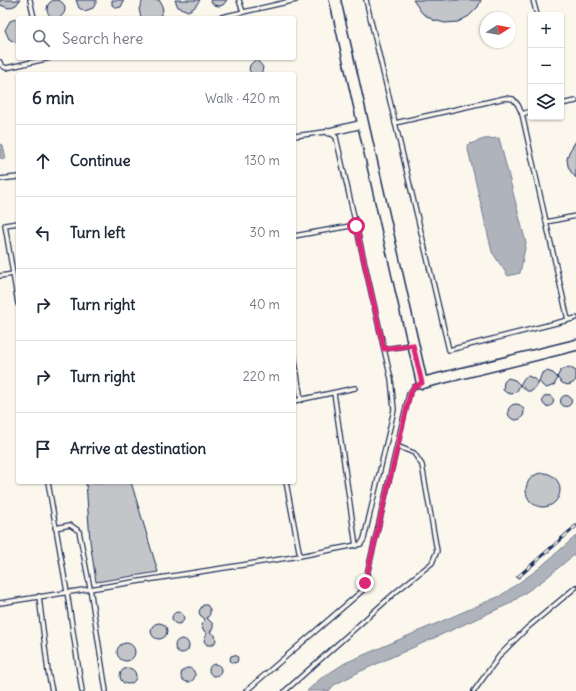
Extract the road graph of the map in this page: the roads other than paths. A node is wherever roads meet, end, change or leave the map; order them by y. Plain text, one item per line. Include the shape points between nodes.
1 (30, 0) edge
2 (240, 0) edge
3 (296, 0) edge
4 (335, 0) edge
5 (366, 0) edge
6 (534, 0) edge
7 (243, 12) junction
8 (536, 12) edge
9 (34, 16) edge
10 (226, 16) edge
11 (41, 60) edge
12 (0, 62) edge
13 (576, 101) edge
14 (564, 103) edge
15 (528, 112) edge
16 (522, 114) junction
17 (395, 123) junction
18 (363, 124) junction
19 (329, 132) junction
20 (296, 136) edge
21 (16, 177) edge
22 (0, 179) edge
23 (576, 216) edge
24 (546, 222) junction
25 (16, 223) edge
26 (5, 225) junction
27 (0, 226) edge
28 (356, 226) junction
29 (296, 236) edge
30 (13, 274) junction
31 (0, 276) edge
32 (16, 292) edge
33 (576, 318) edge
34 (568, 320) junction
35 (413, 345) junction
36 (576, 345) edge
37 (384, 349) junction
38 (296, 367) edge
39 (422, 383) junction
40 (355, 388) dead end
41 (334, 392) junction
42 (301, 400) junction
43 (296, 401) edge
44 (397, 446) junction
45 (48, 484) edge
46 (286, 484) edge
47 (56, 528) junction
48 (356, 546) junction
49 (300, 556) junction
50 (576, 587) edge
51 (90, 588) junction
52 (67, 592) junction
53 (39, 596) junction
54 (0, 603) edge
55 (52, 691) edge
56 (82, 691) edge
57 (106, 691) edge
58 (246, 691) edge
59 (285, 691) edge
60 (474, 691) edge

1 - 9 lane
2 - 7 lane
3 - 7 lane
4 - 18 street
5 - 17 lane
6 - 8 lane
7 - 10 lane
11 - 12 lane via 6,68
13 - 14 lane
15 - 16 lane
16 - 17 lane via 513,99 505,98
16 - 24 lane
17 - 34 lane via 449,350
18 - 19 street
18 - 35 street
19 - 20 lane
19 - 28 lane via 336,138
21 - 22 lane
23 - 24 lane
24 - 34 lane
25 - 26 lane
26 - 27 lane
26 - 30 lane
28 - 29 lane
28 - 37 lane
30 - 31 lane
30 - 32 lane
33 - 34 lane
35 - 37 lane
35 - 39 street
36 - 39 street
37 - 48 lane via 391,379 394,410 364,539
38 - 42 lane
39 - 44 lane via 414,387 410,394
40 - 41 lane
41 - 42 lane
41 - 48 lane
42 - 43 lane
44 - 58 lane via 362,591
44 - 59 lane via 414,453 422,465 437,551 432,563
45 - 47 lane
46 - 49 lane
47 - 51 lane via 70,525 79,530
47 - 52 lane
48 - 49 lane
49 - 51 lane
50 - 60 lane via 500,654
51 - 52 lane
51 - 57 lane
52 - 53 lane
52 - 56 lane
53 - 54 lane
53 - 55 lane

